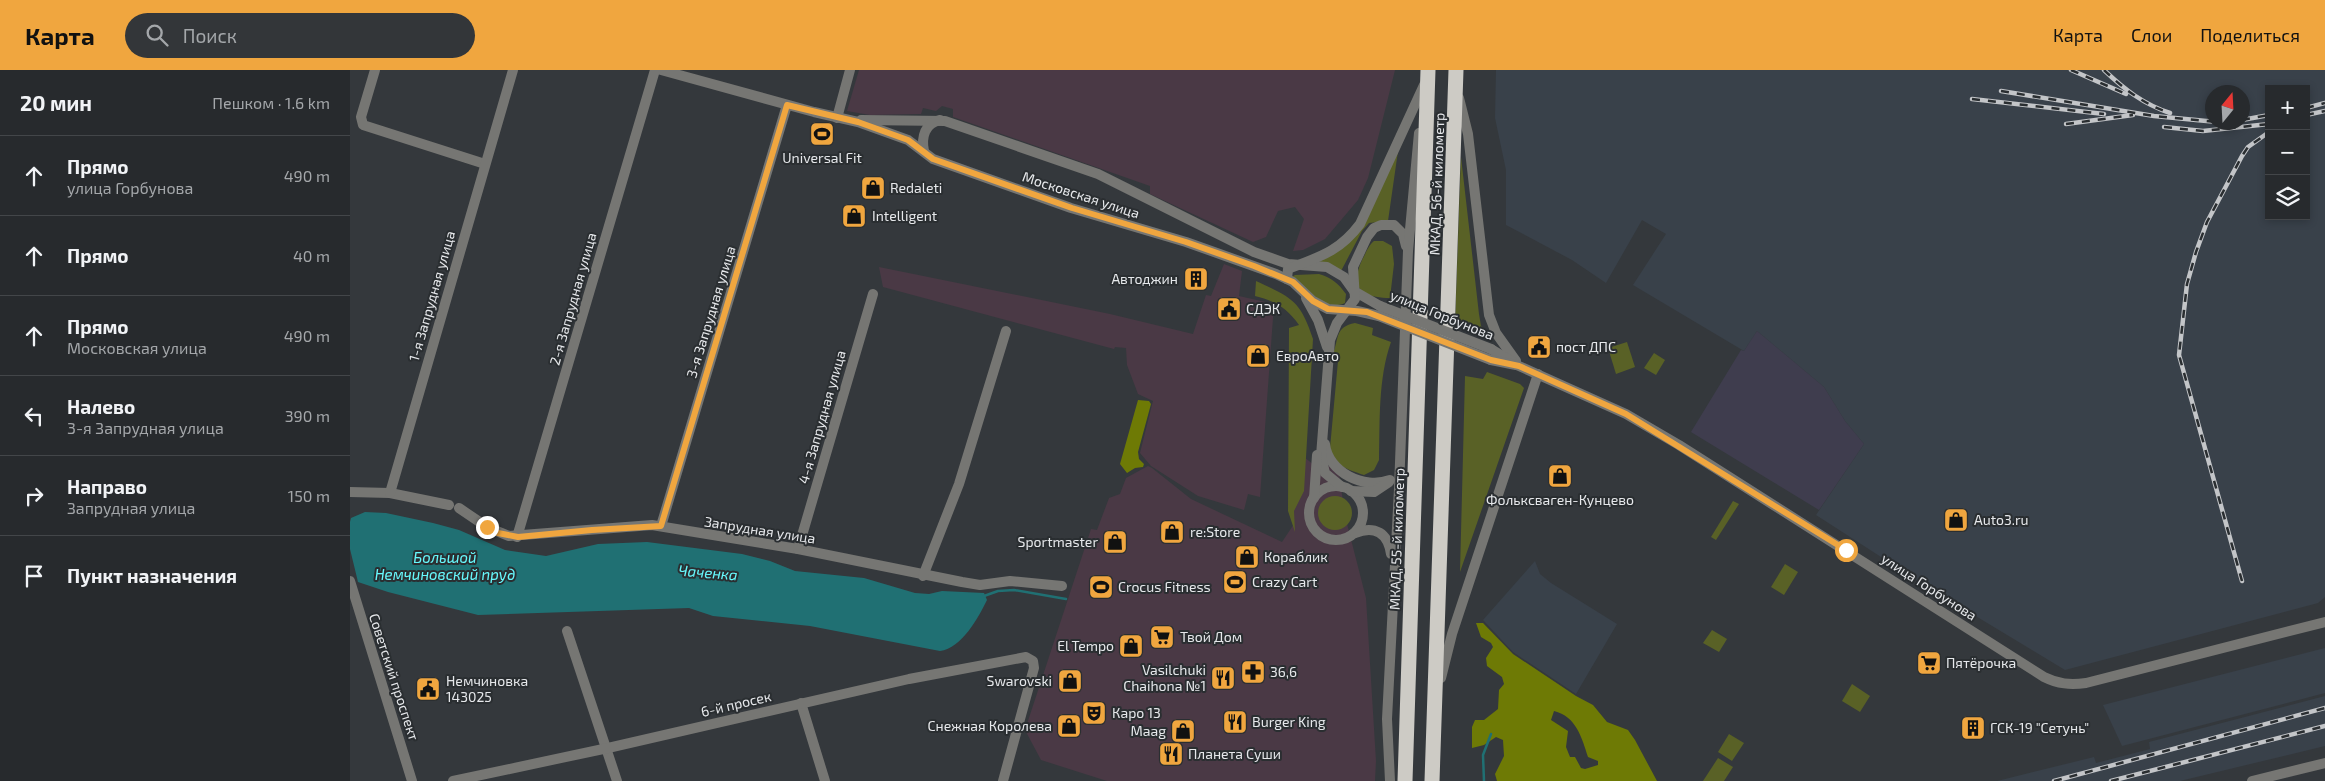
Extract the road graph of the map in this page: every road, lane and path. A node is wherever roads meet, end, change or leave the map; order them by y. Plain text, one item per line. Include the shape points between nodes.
1 (375, 70) edge
2 (513, 70) edge
3 (655, 70) edge
4 (660, 70) edge
5 (850, 70) edge
6 (1427, 70) edge
7 (1456, 77) edge
8 (1424, 85) junction
9 (787, 105) junction
10 (837, 118) junction
11 (852, 120) junction
12 (941, 120) junction
13 (924, 151) junction
14 (485, 164) junction
15 (1408, 251) junction
16 (1300, 264) junction
17 (1286, 279) junction
18 (1354, 291) junction
19 (1304, 293) junction
20 (873, 294) dead end
21 (1421, 297) joint
22 (1347, 311) junction
23 (1379, 311) junction
24 (1006, 332) dead end
25 (1503, 344) junction
26 (1328, 350) junction
27 (1503, 355) junction
28 (1491, 360) junction
29 (1519, 366) junction
30 (1538, 374) junction
31 (1323, 428) junction
32 (1400, 443) junction
33 (1390, 480) junction
34 (1347, 489) junction
35 (350, 492) edge
36 (390, 492) junction
37 (1314, 498) junction
38 (661, 526) junction
39 (1355, 533) junction
40 (518, 537) junction
41 (798, 549) junction
42 (1393, 571) junction
43 (923, 576) junction
44 (350, 582) edge
45 (1062, 586) dead end
46 (2325, 622) edge
47 (568, 632) dead end
48 (801, 704) junction
49 (1434, 721) junction
50 (608, 748) junction
51 (2325, 763) edge
52 (412, 781) edge
53 (453, 781) edge
54 (617, 781) edge
55 (825, 781) edge
56 (1003, 781) edge
57 (1390, 781) edge
58 (1405, 781) edge
59 (1432, 781) edge
60 (2252, 781) edge

1 - 14 street via 361,117 363,125
2 - 14 street, 1-я Запрудная улица
3 - 40 street, 2-я Запрудная улица
4 - 9 street, Московская улица
5 - 10 street
6 - 8 street
6 - 21 highway, МКАД, 56-й километр
7 - 25 street via 1468,134 1489,315
7 - 49 highway, МКАД, 56-й километр
8 - 15 street
8 - 16 street via 1360,224 1336,249
9 - 10 street, Московская улица
9 - 38 street, 3-я Запрудная улица
10 - 11 street, Московская улица
11 - 12 street, Московская улица
11 - 13 street, Московская улица via 908,140
12 - 13 street via 927,128 923,138
12 - 16 street, Московская улица via 1098,174 1254,252 1276,261
13 - 17 street, Московская улица via 933,159 1072,208 1186,242
14 - 36 street, 1-я Запрудная улица
15 - 18 street via 1399,229 1388,224 1374,228 1366,237 1353,267
15 - 32 street
16 - 17 street via 1288,269
16 - 18 street, Московская улица via 1318,265 1336,272
17 - 19 street, Московская улица
18 - 22 street via 1354,299
18 - 23 street, улица Горбунова
19 - 22 street, улица Горбунова via 1328,309
19 - 26 street via 1322,329
20 - 41 street, 4-я Запрудная улица
21 - 58 highway, МКАД, 55-й километр
22 - 23 street, улица Горбунова
22 - 26 street via 1333,332
23 - 27 street, улица Горбунова, bridge
23 - 28 street, улица Горбунова, bridge
24 - 43 street via 959,484
25 - 27 street
25 - 29 street
26 - 31 street
27 - 28 street
27 - 29 street, улица Горбунова
28 - 29 street, улица Горбунова
29 - 30 street, улица Горбунова
30 - 46 street, улица Горбунова via 1614,408 1671,441 2056,682 2066,685 2086,683
30 - 49 street via 1452,634
31 - 33 street via 1328,456 1338,469 1361,481
31 - 34 street via 1323,468 1330,478
31 - 37 street via 1317,449
32 - 33 street
32 - 42 street
33 - 34 street via 1374,492
34 - 37 street via 1326,488
34 - 39 street via 1359,499 1363,509 1361,524
35 - 36 street
36 - 40 street, Запрудная улица via 454,506 498,533
37 - 39 street via 1309,507 1309,518 1320,536 1340,540
38 - 40 street, Запрудная улица
38 - 41 street, Запрудная улица
39 - 42 street via 1372,529 1386,537
41 - 43 street, Запрудная улица
42 - 57 street via 1387,719
43 - 45 street, Запрудная улица via 980,585 1010,580
44 - 52 street, Советский проспект
47 - 50 street
48 - 50 street, 6-й просек
48 - 55 street
48 - 56 street, 6-й просек via 909,679 1026,658 1033,661 1034,668
49 - 59 highway
50 - 53 street, 6-й просек
50 - 54 street
51 - 60 street

